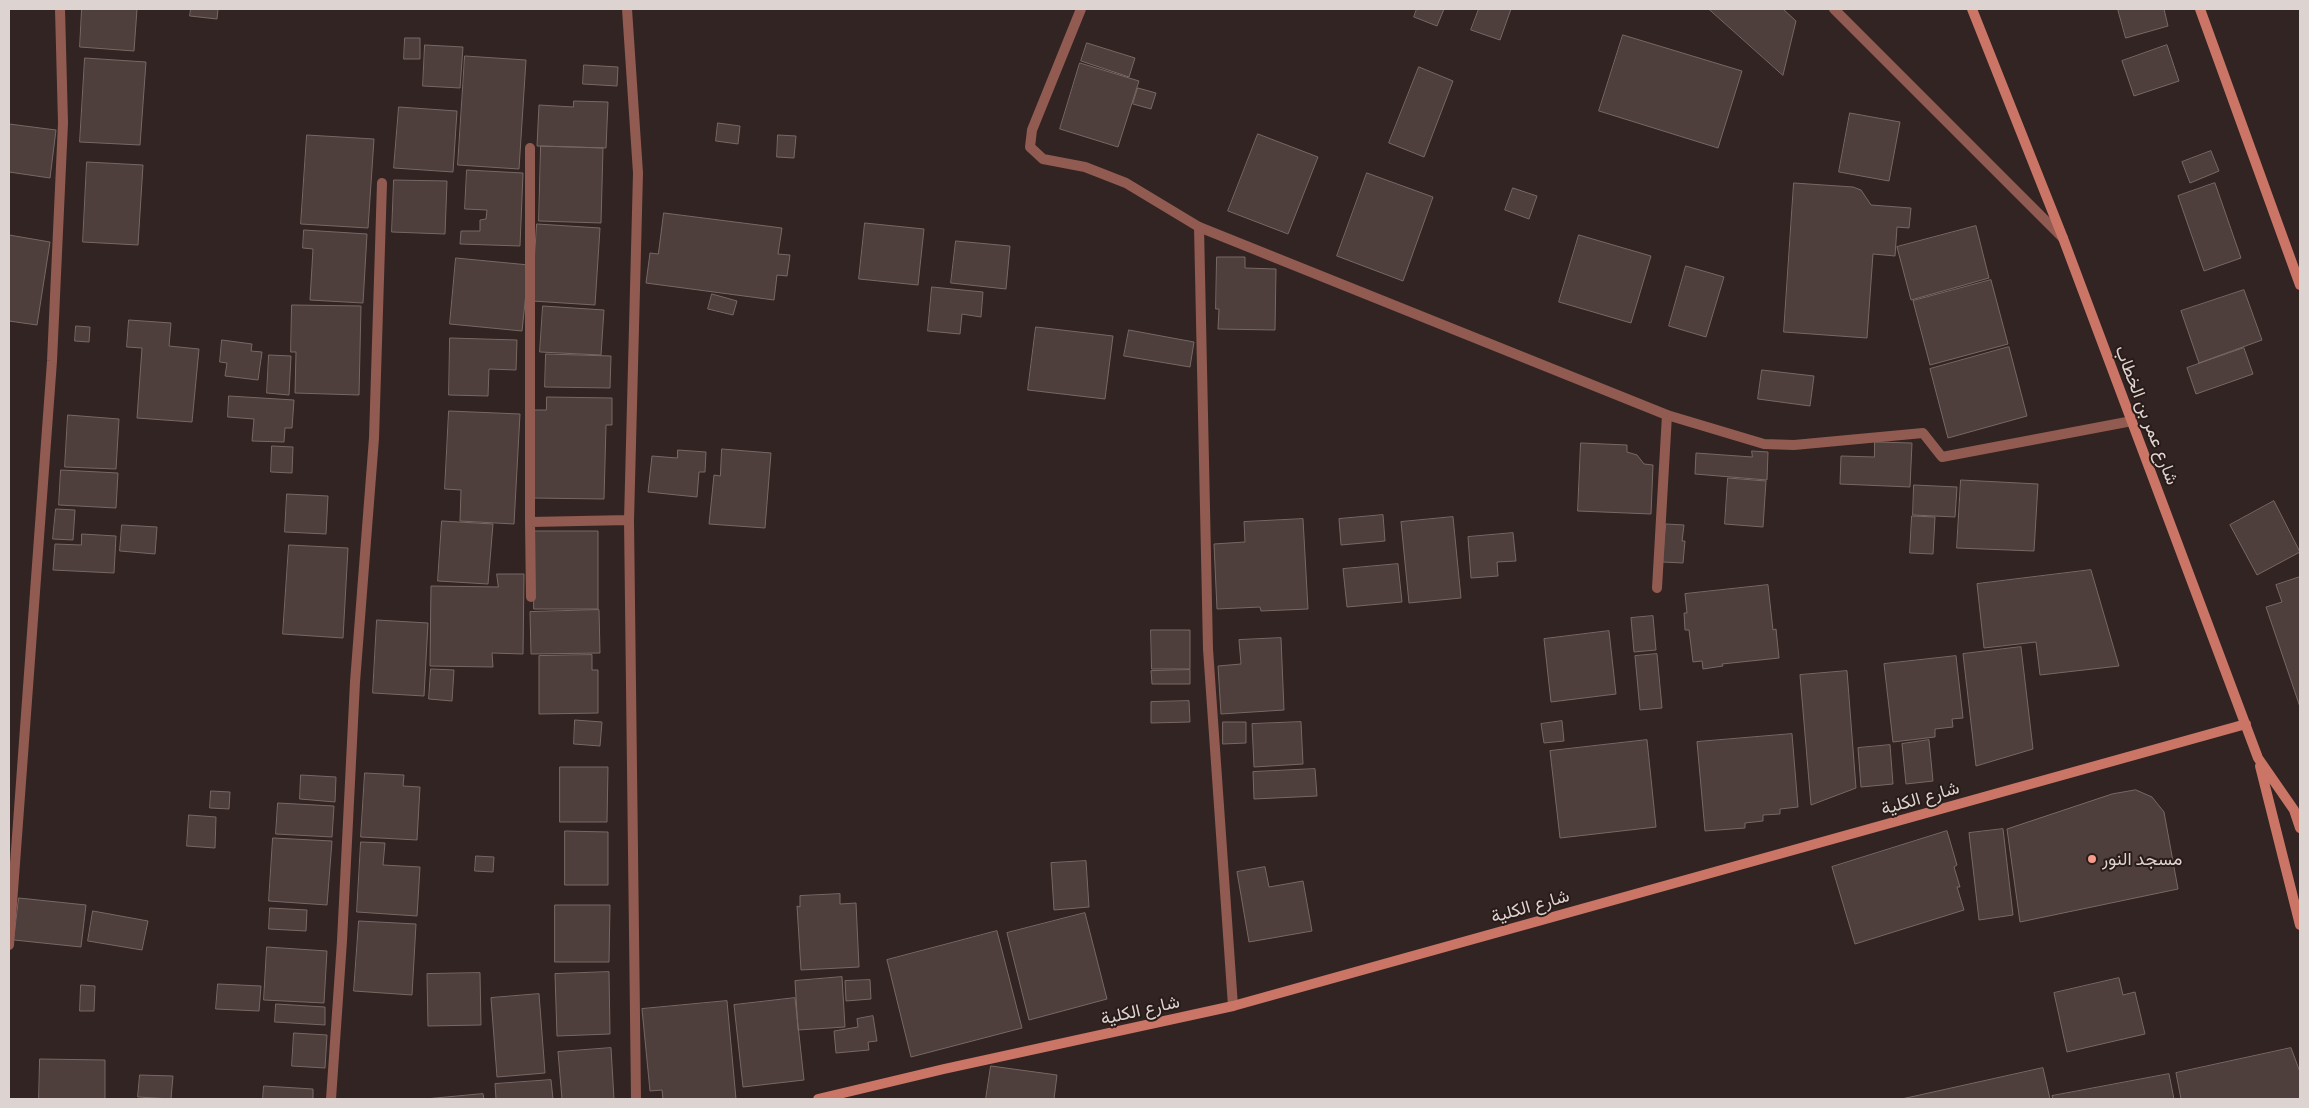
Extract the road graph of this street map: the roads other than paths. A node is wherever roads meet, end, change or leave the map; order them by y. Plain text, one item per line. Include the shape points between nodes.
1 (60, 9) edge
2 (627, 9) edge
3 (1081, 9) edge
4 (1834, 9) edge
5 (1972, 9) edge
6 (2200, 9) edge
7 (530, 148) dead end
8 (382, 183) dead end
9 (1199, 227) junction
10 (2063, 238) junction
11 (2300, 285) edge
12 (1667, 415) junction
13 (2132, 422) junction
14 (629, 520) junction
15 (530, 522) junction
16 (1657, 588) dead end
17 (531, 597) dead end
18 (2246, 724) junction
19 (2258, 758) junction
20 (2300, 828) edge
21 (2300, 925) edge
22 (9, 945) edge
23 (1234, 1006) junction
24 (331, 1099) edge
25 (636, 1099) edge
26 (818, 1099) edge

1 - 22 street via 63,123 52,361
2 - 14 street via 638,172
3 - 9 street via 1032,130 1030,147 1044,159 1085,167 1126,183
4 - 10 street
5 - 10 street, شارع عمر بن الخطاب
6 - 11 street
7 - 15 street
8 - 24 street via 374,438 355,682
9 - 12 street
9 - 23 street via 1208,649
10 - 13 street, شارع عمر بن الخطاب
12 - 13 street via 1764,444 1794,445 1923,433 1942,457
12 - 16 street
13 - 18 street, شارع عمر بن الخطاب
14 - 15 street
14 - 25 street
15 - 17 street
18 - 19 street, شارع عمر بن الخطاب
18 - 23 street, شارع الكلية
19 - 20 street, شارع عمر بن الخطاب via 2294,810
19 - 21 street
23 - 26 street, شارع الكلية

